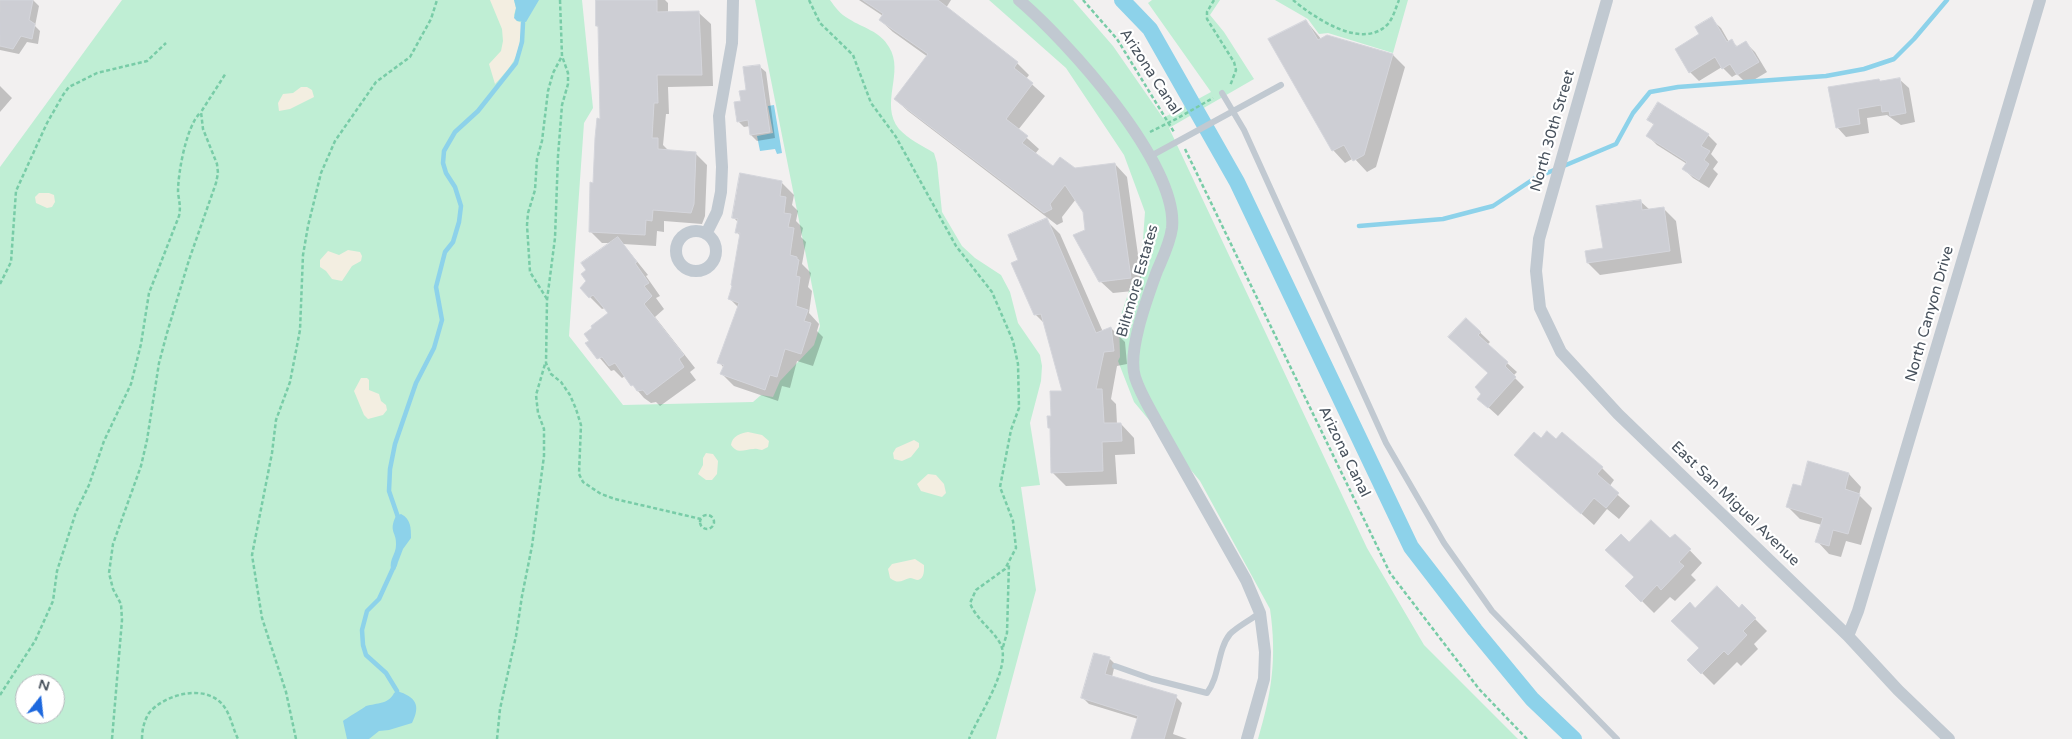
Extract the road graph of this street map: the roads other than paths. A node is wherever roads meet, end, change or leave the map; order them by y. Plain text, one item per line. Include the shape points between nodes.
1 (733, 0) edge
2 (1019, 0) edge
3 (1607, 0) edge
4 (2040, 0) edge
5 (1281, 85) dead end
6 (1222, 92) road end
7 (1233, 111) junction
8 (1149, 157) junction
9 (706, 234) dead end
10 (1536, 271) joint
11 (1260, 613) junction
12 (1848, 636) junction
13 (1115, 666) dead end
14 (1247, 739) edge
15 (1617, 739) edge
16 (1949, 739) edge

1 - 9 street via 732,43 719,116 721,192 717,212
2 - 8 street, Biltmore Estates via 1094,77
3 - 10 street, North 30th Street via 1539,239
4 - 12 street, North Canyon Drive
5 - 7 lane
6 - 7 lane
7 - 8 lane
7 - 15 lane via 1386,443 1444,543 1492,610
8 - 11 street, Biltmore Estates via 1167,191 1172,222 1170,239 1136,339 1135,376 1156,422 1246,580
10 - 12 street, East San Miguel Avenue via 1540,308 1562,352 1618,414
11 - 13 lane via 1231,632 1213,685 1206,693
11 - 14 street, Biltmore Estates via 1265,652 1264,679
12 - 16 street, East San Miguel Avenue

